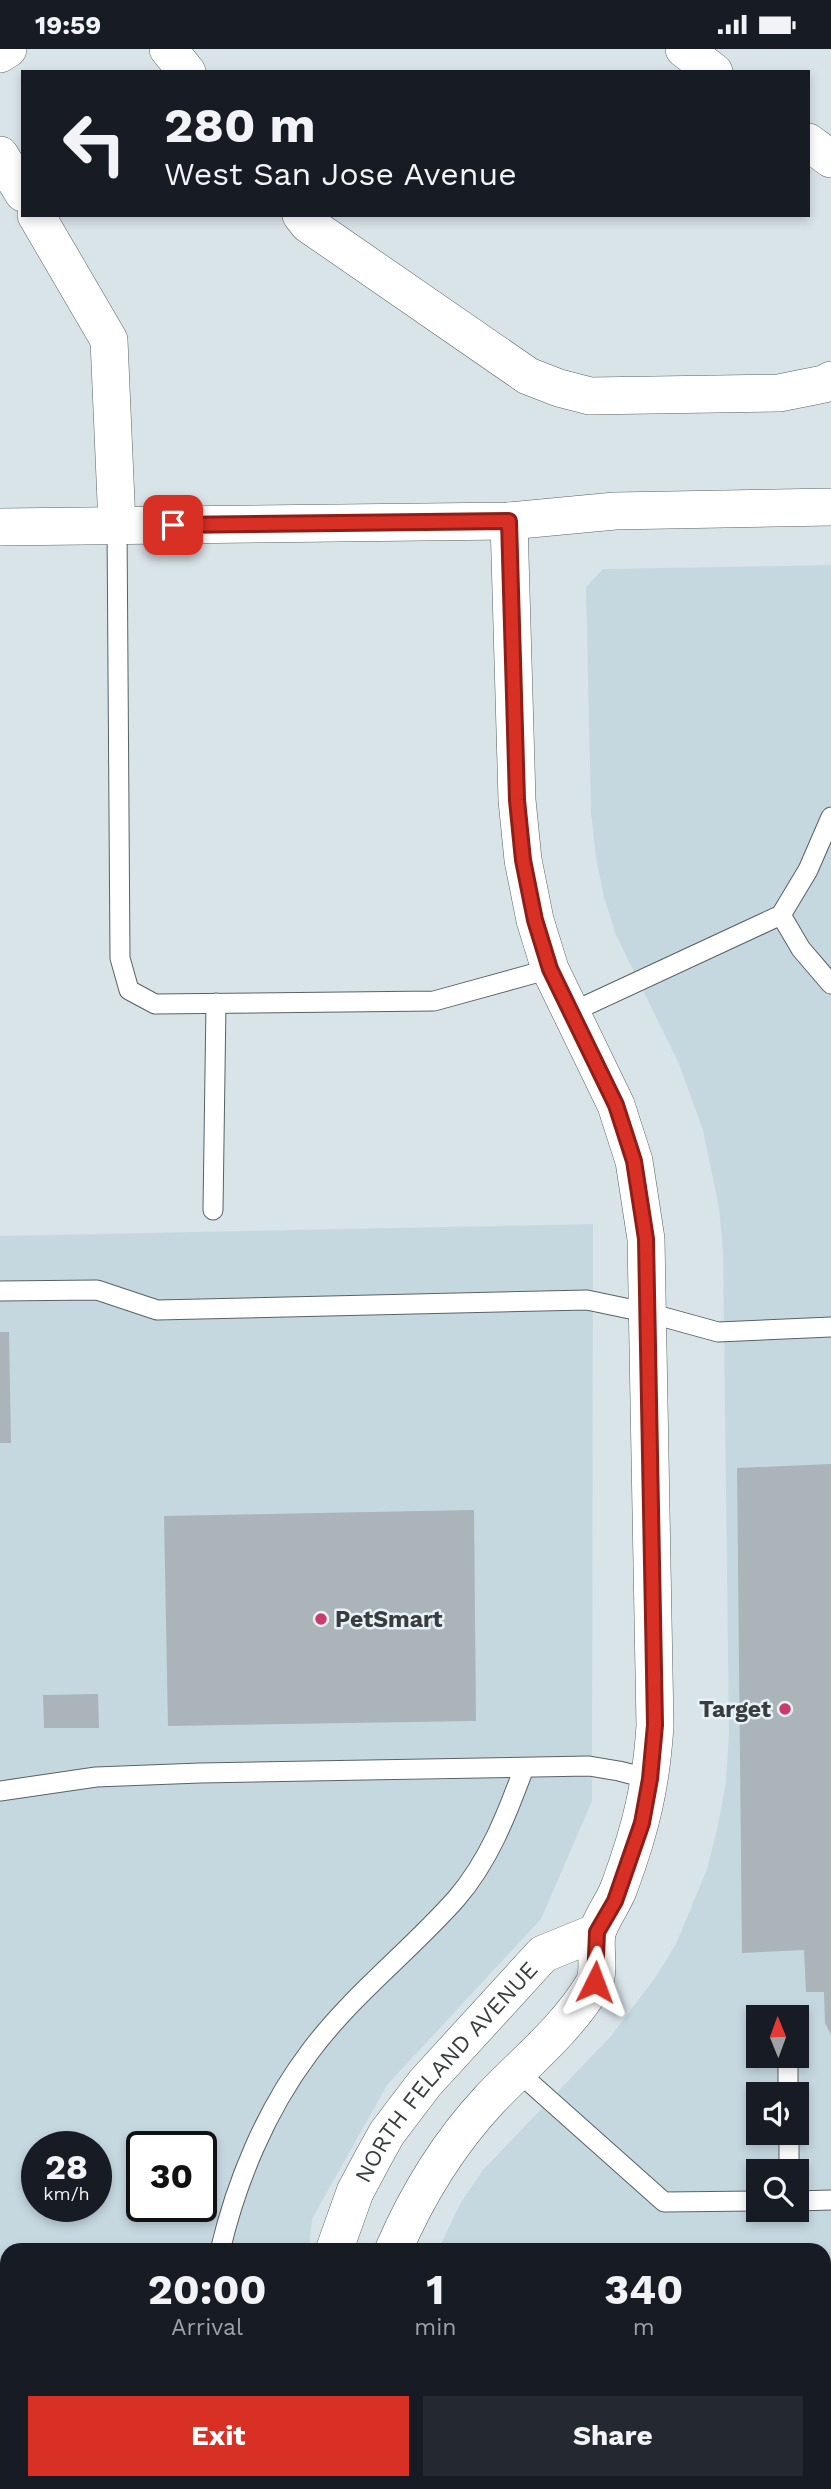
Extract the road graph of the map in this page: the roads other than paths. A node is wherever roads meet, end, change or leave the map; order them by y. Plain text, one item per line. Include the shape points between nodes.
1 (8, 49) edge
2 (169, 49) edge
3 (684, 49) edge
4 (0, 54) edge
5 (185, 70) edge
6 (711, 70) edge
7 (810, 143) edge
8 (0, 155) edge
9 (831, 159) edge
10 (21, 191) edge
11 (37, 217) edge
12 (303, 217) edge
13 (831, 380) edge
14 (831, 507) edge
15 (509, 521) junction
16 (117, 525) junction
17 (0, 527) edge
18 (831, 817) edge
19 (781, 915) junction
20 (550, 969) junction
21 (831, 985) edge
22 (216, 1003) junction
23 (572, 1012) junction
24 (214, 1210) dead end
25 (0, 1291) edge
26 (649, 1313) junction
27 (831, 1327) edge
28 (524, 1767) junction
29 (650, 1779) junction
30 (0, 1791) edge
31 (597, 1932) junction
32 (517, 2071) junction
33 (831, 2200) edge
34 (746, 2201) edge
35 (809, 2201) edge
36 (222, 2243) edge
37 (337, 2243) edge
38 (397, 2243) edge

1 - 4 street
2 - 5 street
3 - 6 street
7 - 9 street
8 - 10 street
11 - 16 street via 109,340
12 - 13 street via 528,376 559,389 590,396 779,393
14 - 15 street via 615,511
15 - 16 street
15 - 20 street, NORTH FELAND AVENUE via 518,812 535,920
16 - 17 street
16 - 22 lane via 120,958 129,990 155,1004
18 - 19 lane
19 - 21 lane
19 - 23 lane
20 - 22 lane via 434,1001
20 - 23 street, NORTH FELAND AVENUE
22 - 24 lane
23 - 26 street, NORTH FELAND AVENUE via 616,1105 634,1161 646,1239
25 - 26 lane via 97,1290 157,1310 587,1300
26 - 27 lane via 718,1332
26 - 29 street, NORTH FELAND AVENUE via 655,1725
28 - 29 lane via 604,1768
28 - 30 lane via 96,1777
28 - 36 lane via 498,1833 457,1898 344,2012 291,2080 248,2162
29 - 31 street, NORTH FELAND AVENUE via 642,1823 615,1901
31 - 32 street, NORTH FELAND AVENUE via 595,1982
31 - 37 street, NORTH FELAND AVENUE via 543,1954 425,2083 377,2151 355,2192
32 - 34 lane via 664,2202
32 - 38 street, NORTH FELAND AVENUE via 453,2143
33 - 35 lane

